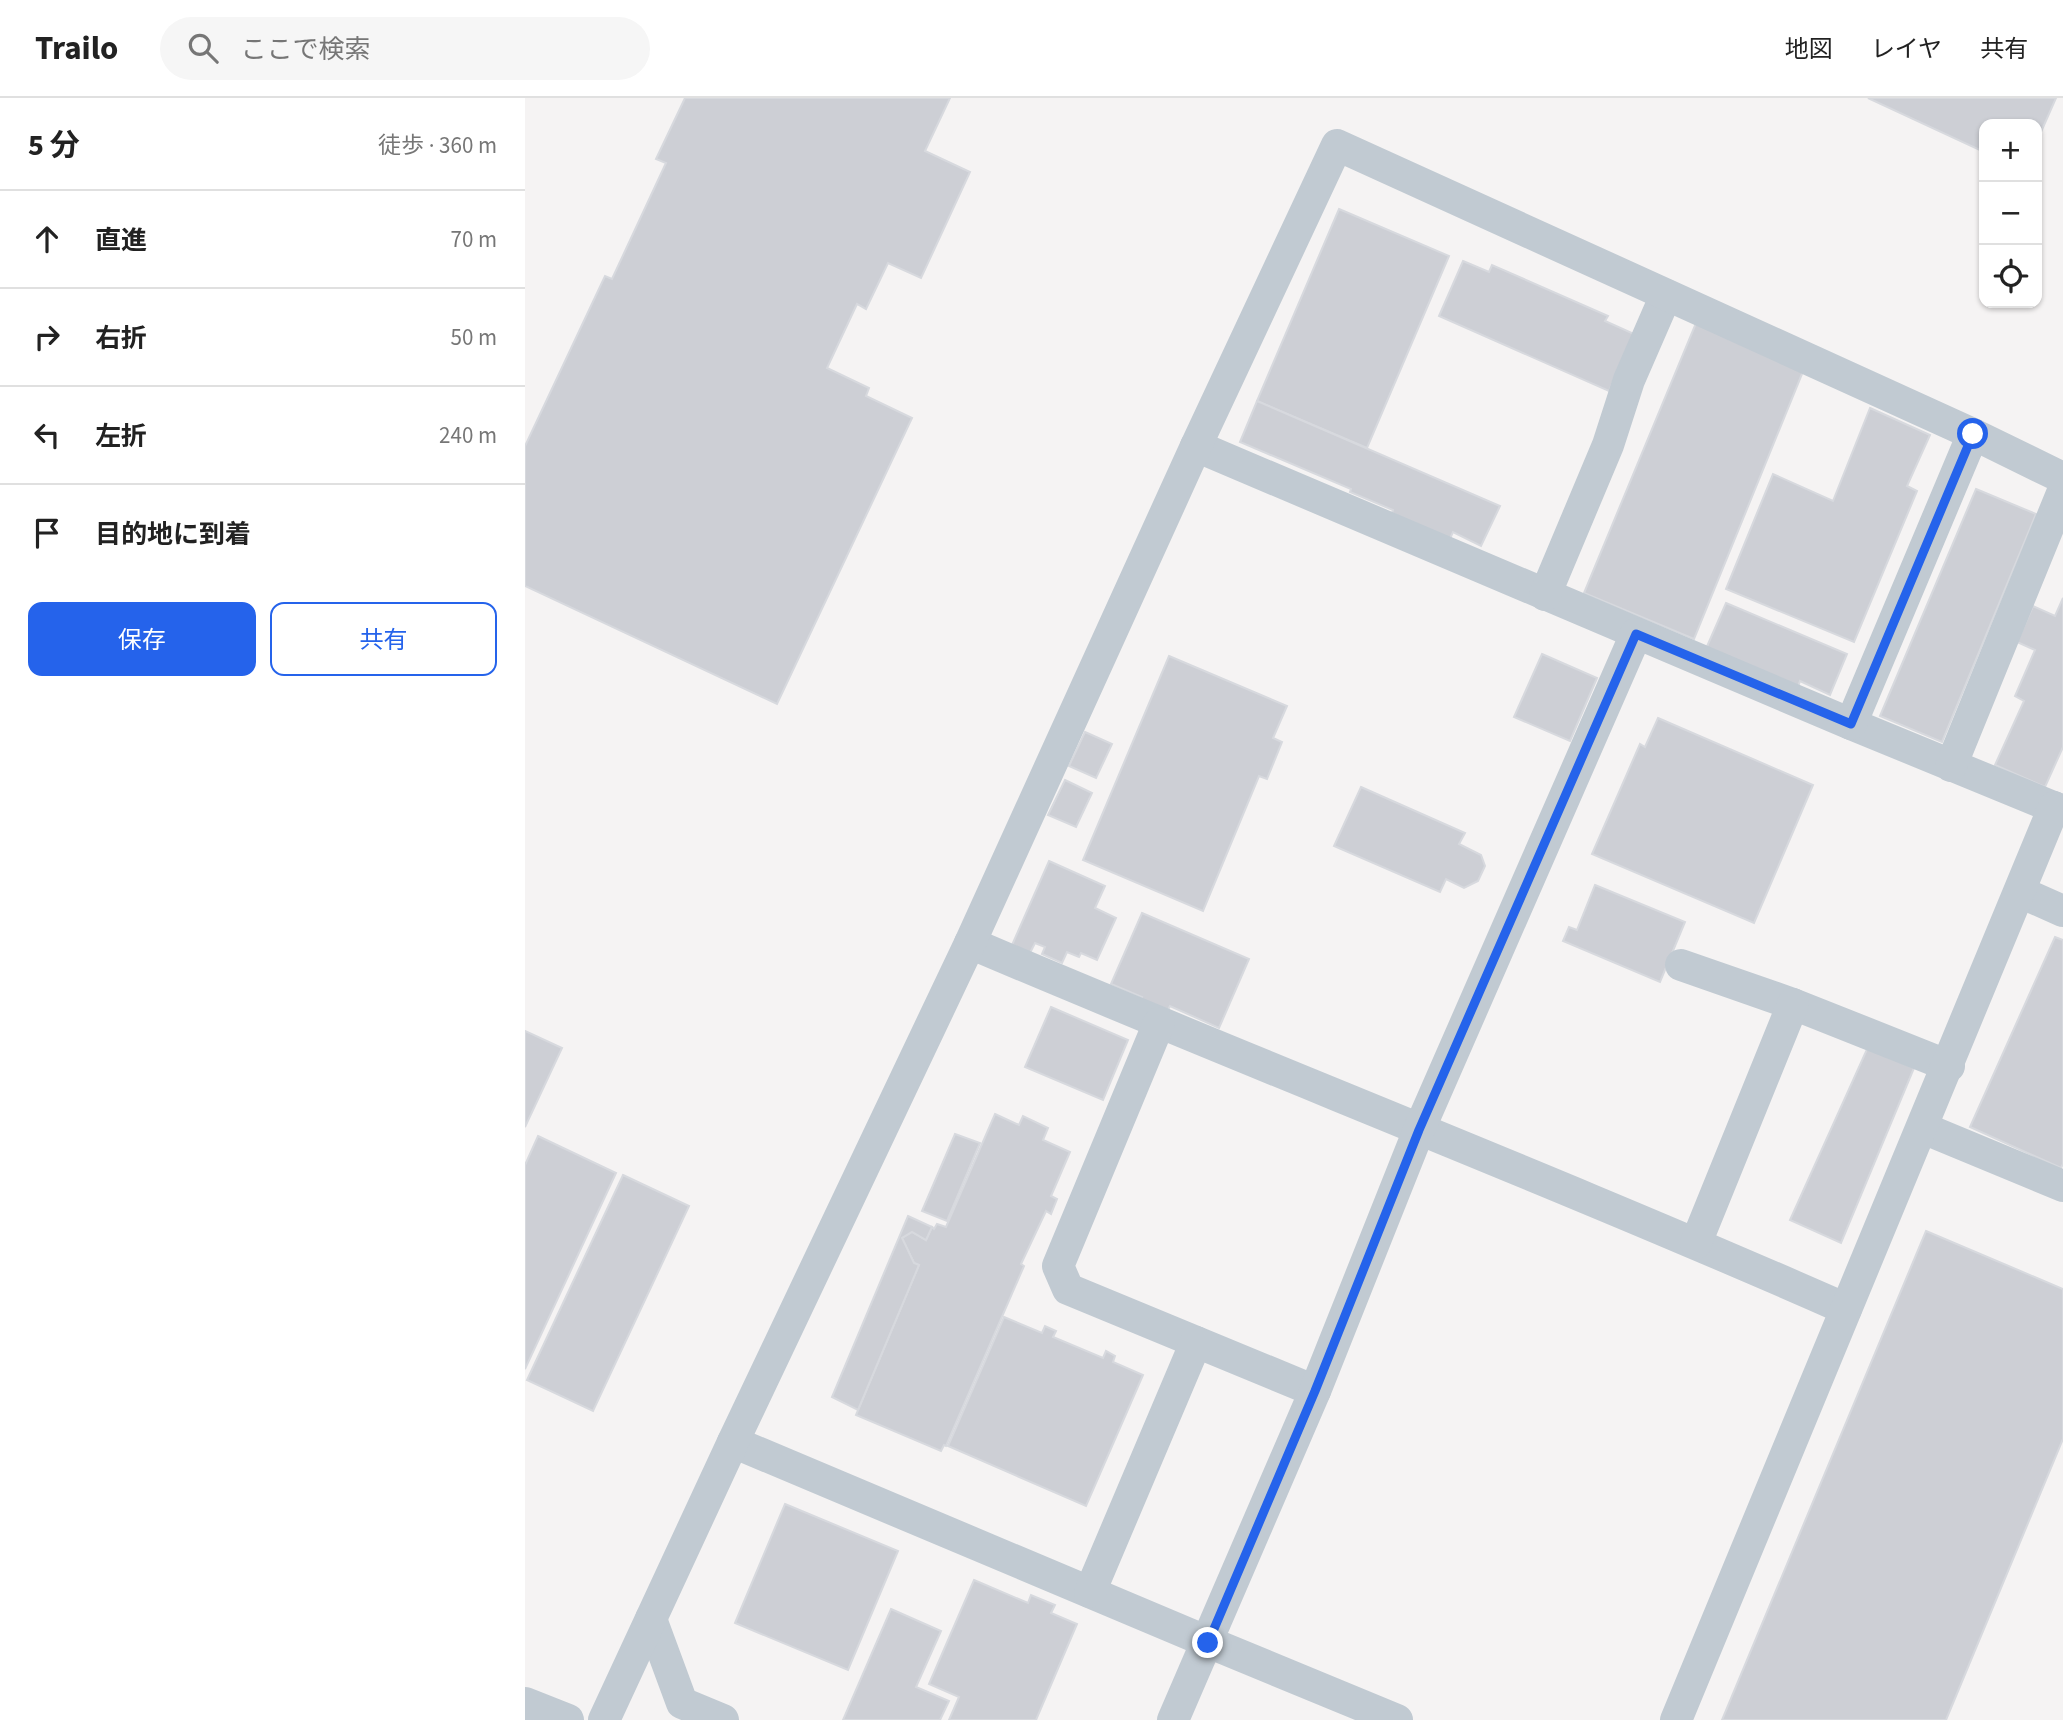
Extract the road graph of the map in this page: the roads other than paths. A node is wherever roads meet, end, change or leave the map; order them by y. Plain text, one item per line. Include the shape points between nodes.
1 (1666, 295) junction
2 (1973, 434) junction
3 (1196, 446) junction
4 (2063, 478) edge
5 (2063, 491) edge
6 (1545, 596) junction
7 (1636, 634) junction
8 (1851, 724) junction
9 (1951, 766) junction
10 (2059, 809) edge
11 (2020, 892) junction
12 (2063, 911) edge
13 (970, 943) junction
14 (1681, 965) dead end
15 (1793, 1004) junction
16 (1159, 1023) junction
17 (1949, 1066) junction
18 (1923, 1128) junction
19 (1419, 1130) junction
20 (2008, 1142) dead end
21 (2063, 1186) edge
22 (2063, 1207) edge
23 (1696, 1243) junction
24 (1846, 1309) junction
25 (1196, 1342) junction
26 (1315, 1391) junction
27 (733, 1442) junction
28 (1090, 1592) junction
29 (650, 1619) junction
30 (1208, 1643) junction
31 (525, 1703) edge
32 (568, 1720) edge
33 (604, 1720) edge
34 (723, 1720) edge
35 (1174, 1720) edge
36 (1397, 1720) edge
37 (1676, 1720) edge

1 - 2 street
1 - 3 street via 1337,145
1 - 6 street
2 - 4 street
2 - 8 street
3 - 6 street
3 - 13 street
5 - 9 street
6 - 7 street
7 - 8 street
7 - 19 street
8 - 9 street
9 - 10 street
10 - 11 street
11 - 12 street
11 - 17 street
13 - 16 street
13 - 27 street
14 - 15 street
15 - 17 street
15 - 23 street
16 - 19 street
16 - 25 street via 1058,1266 1068,1289
17 - 18 street
18 - 21 street
18 - 24 street
19 - 23 street
19 - 26 street
20 - 22 street via 2001,1174 2011,1185
23 - 24 street
24 - 37 street
25 - 26 street
25 - 28 street
26 - 30 street
27 - 28 street
27 - 29 street
28 - 30 street
29 - 33 street
29 - 34 street via 683,1703
30 - 35 street
30 - 36 street
31 - 32 street

